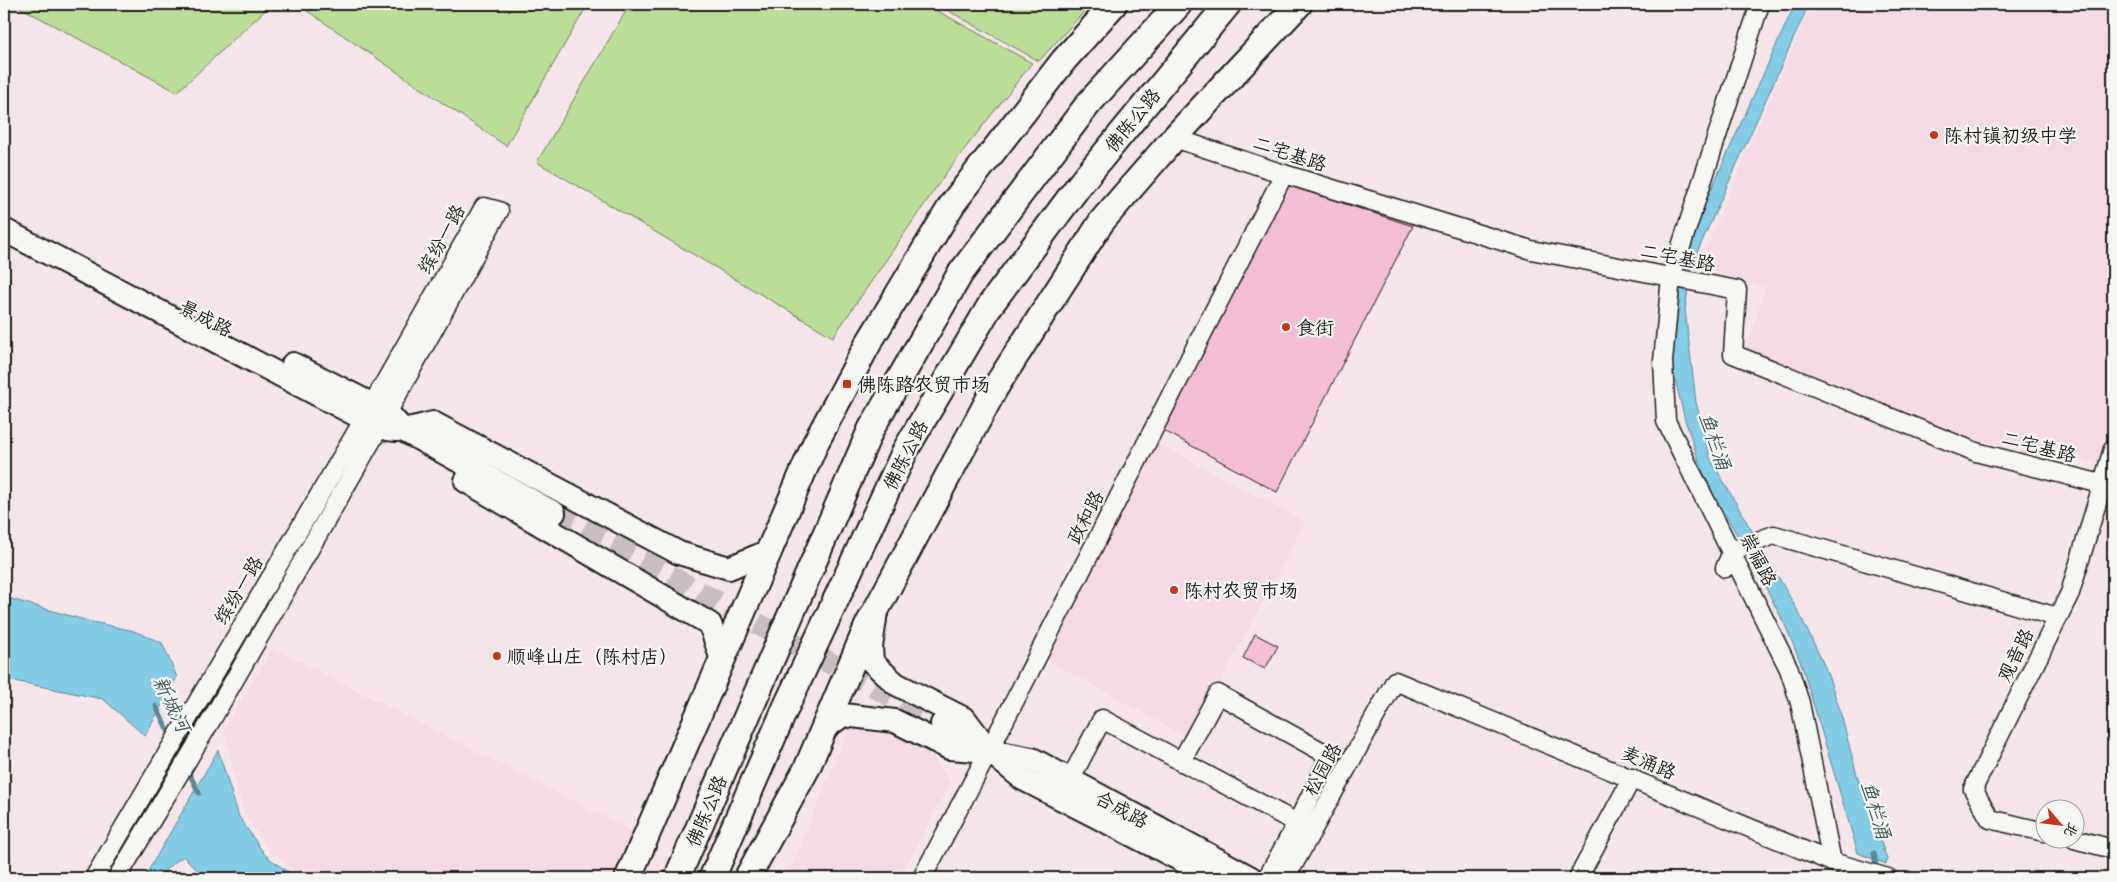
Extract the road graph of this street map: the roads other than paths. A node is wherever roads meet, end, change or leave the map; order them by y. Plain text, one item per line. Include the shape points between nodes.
1 (1114, 4) edge
2 (1179, 4) edge
3 (1228, 4) edge
4 (1299, 4) edge
5 (1760, 4) edge
6 (1174, 138) junction
7 (1284, 174) junction
8 (4, 214) edge
9 (4, 230) edge
10 (1671, 277) junction
11 (376, 416) junction
12 (403, 430) junction
13 (2113, 449) edge
14 (2107, 486) edge
15 (554, 513) tunnel mouth
16 (1734, 550) junction
17 (769, 551) junction
18 (1725, 568) dead end
19 (877, 609) junction
20 (2057, 616) junction
21 (722, 660) junction
22 (1395, 680) joint
23 (942, 724) tunnel mouth
24 (824, 729) junction
25 (989, 751) junction
26 (1182, 762) junction
27 (1632, 778) junction
28 (1070, 780) junction
29 (1297, 823) junction
30 (2034, 830) edge
31 (2084, 842) edge
32 (2113, 849) edge
33 (1832, 862) junction
34 (1866, 875) edge
35 (94, 878) edge
36 (117, 878) edge
37 (628, 878) edge
38 (677, 878) edge
39 (712, 878) edge
40 (746, 878) edge
41 (922, 878) edge
42 (1216, 878) edge
43 (1251, 878) edge
44 (1267, 878) edge
45 (1286, 878) edge
46 (1578, 878) edge
47 (1888, 878) edge

1 - 17 highway via 1064,60 953,202 868,344 820,434
2 - 38 highway, 佛陈公路 via 1089,103 960,274 872,429
3 - 39 highway, 佛陈公路 via 1080,184 991,304 906,449 790,698
4 - 6 highway
5 - 10 street, 崇福路
6 - 7 street, 二宅基路
6 - 19 highway via 1102,221 1000,380
7 - 10 street, 二宅基路 via 1530,250
7 - 25 street, 政和路
8 - 11 main road, 景成路
9 - 11 main road, 景成路
10 - 14 street, 二宅基路 via 1737,290 1733,354 1976,452
10 - 16 street, 崇福路 via 1663,361 1666,421 1715,521
11 - 11 street, 缤纷一路 via 499,211 484,207
11 - 12 main road, 景成路
11 - 35 street, 缤纷一路 via 195,705
11 - 36 street, 缤纷一路 via 213,718
12 - 15 main road, 景成路
12 - 17 main road via 434,423 680,554 729,568
12 - 21 main road via 416,452 710,624
13 - 14 street, 观音路
14 - 20 street, 观音路 via 2070,594
16 - 18 street
16 - 20 street via 1774,535
16 - 33 street, 崇福路 via 1789,669 1800,703
17 - 21 highway
19 - 24 highway
19 - 25 main road via 872,662 896,684 965,719
20 - 30 street, 观音路 via 1973,789 1990,819
21 - 37 highway
22 - 27 street, 麦涌路
22 - 45 street, 松园路
23 - 25 main road, 合成路
24 - 25 main road via 843,715 895,721 949,748
24 - 40 highway via 807,768
25 - 28 main road, 合成路 via 1032,759
25 - 41 street, 政和路
25 - 42 main road, 合成路 via 1023,780
26 - 28 street via 1102,719
26 - 29 street
26 - 29 street via 1218,694 1330,756
27 - 33 street, 麦涌路
27 - 46 street
28 - 43 main road, 合成路
29 - 44 street
31 - 32 street
33 - 34 street, 麦涌路
34 - 47 street, 麦涌路

